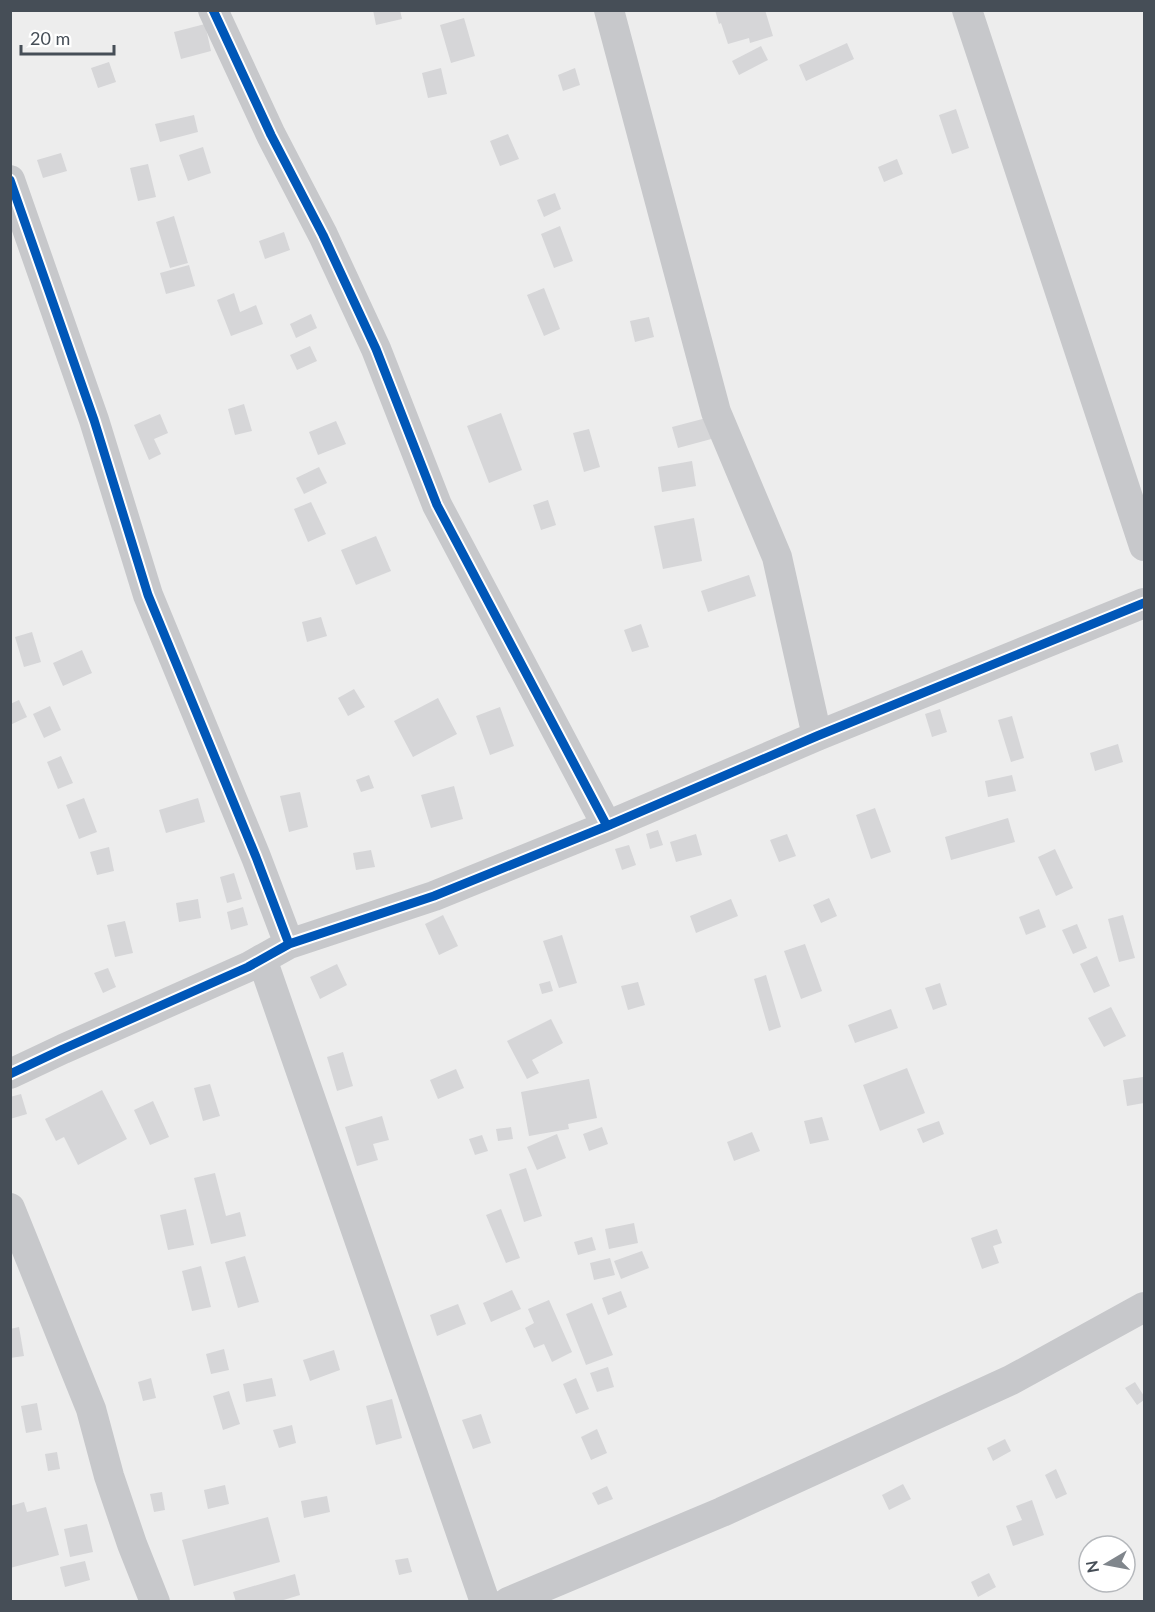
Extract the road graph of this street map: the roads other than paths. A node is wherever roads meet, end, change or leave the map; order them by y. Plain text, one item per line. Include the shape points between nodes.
1 (213, 10) edge
2 (609, 10) edge
3 (967, 10) edge
4 (10, 180) edge
5 (1144, 546) edge
6 (1144, 603) edge
7 (817, 736) junction
8 (607, 826) junction
9 (289, 944) junction
10 (262, 959) junction
11 (10, 1074) edge
12 (10, 1208) edge
13 (1144, 1307) edge
14 (155, 1602) edge
15 (485, 1602) edge
16 (508, 1602) edge

1 - 8 street via 376,349 437,505
2 - 7 street via 717,412 777,557
3 - 5 street
4 - 9 street via 94,420 148,594
6 - 7 street
7 - 8 street
8 - 9 street via 434,896
9 - 10 street
10 - 11 street
10 - 15 street
12 - 14 street via 91,1409 109,1476
13 - 16 street via 1000,1385 722,1512

